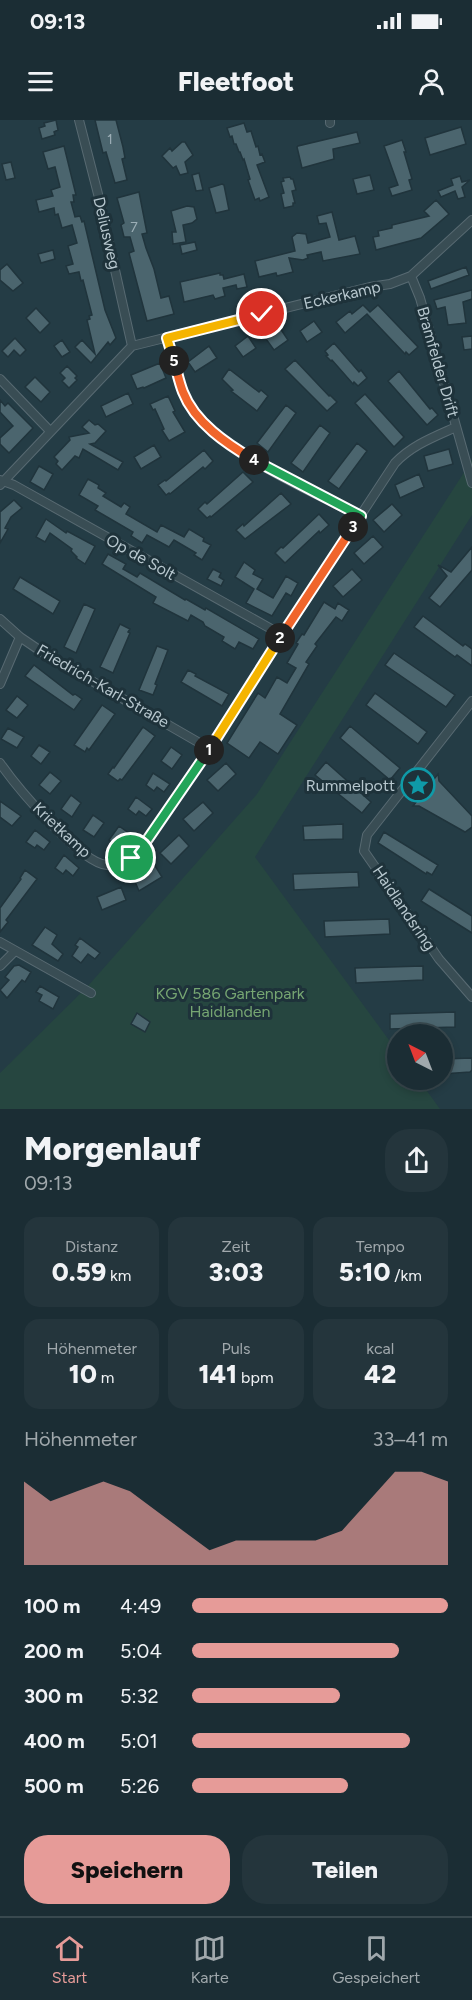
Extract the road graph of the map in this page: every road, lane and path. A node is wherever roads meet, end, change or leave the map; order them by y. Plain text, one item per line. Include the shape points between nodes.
1 (79, 120) edge
2 (472, 220) edge
3 (411, 276) junction
4 (167, 338) junction
5 (132, 346) junction
6 (0, 379) edge
7 (456, 427) junction
8 (50, 431) junction
9 (1, 482) edge
10 (472, 483) edge
11 (361, 516) junction
12 (0, 619) edge
13 (282, 635) junction
14 (20, 637) junction
15 (0, 684) edge
16 (472, 701) edge
17 (210, 749) junction
18 (0, 763) edge
19 (0, 942) edge
20 (15, 951) junction
21 (0, 966) edge
22 (91, 993) dead end
23 (472, 997) edge

1 - 5 street, Deliusweg
2 - 3 street, Eckerkamp
3 - 4 street, Eckerkamp
3 - 7 street, Bramfelder Drift
4 - 5 street, Eckerkamp
4 - 11 street via 184,394 211,430 247,456
5 - 8 street
6 - 8 street
7 - 10 street, Bramfelder Drift
7 - 11 street, Krietkamp via 406,452
8 - 9 street
9 - 13 street, Op de Solt via 14,485
11 - 13 street, Krietkamp
12 - 14 street, Friedrich-Karl-Straße
13 - 17 street, Krietkamp
14 - 15 street
14 - 17 street, Friedrich-Karl-Straße
16 - 23 street, Haidlandsring via 367,835 364,851 439,959
17 - 18 street, Krietkamp via 143,846 124,863 109,866 96,862 61,833
19 - 20 street
20 - 21 street
20 - 22 street

